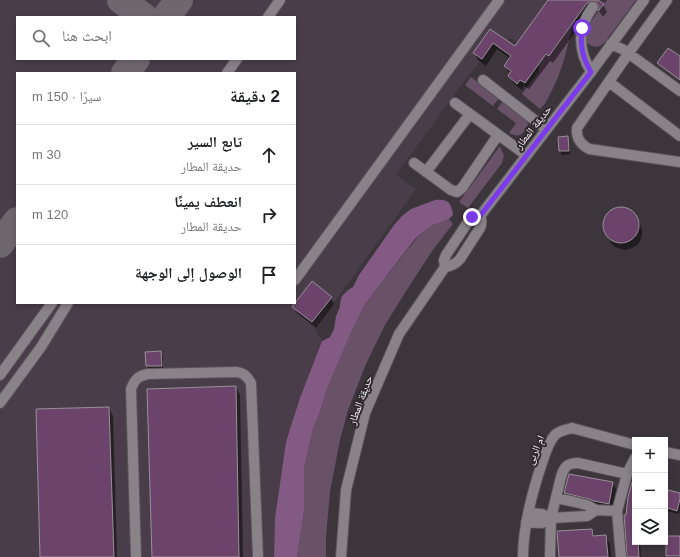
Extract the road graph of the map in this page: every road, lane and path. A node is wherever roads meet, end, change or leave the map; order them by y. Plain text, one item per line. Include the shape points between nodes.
1 (280, 0) edge
2 (499, 0) edge
3 (644, 0) edge
4 (668, 0) edge
5 (596, 2) edge
6 (269, 16) edge
7 (611, 44) junction
8 (628, 54) junction
9 (236, 60) edge
10 (228, 72) edge
11 (591, 72) junction
12 (483, 80) dead end
13 (609, 82) junction
14 (680, 91) edge
15 (455, 103) dead end
16 (470, 114) junction
17 (546, 129) junction
18 (498, 135) junction
19 (680, 136) edge
20 (526, 155) junction
21 (680, 162) edge
22 (414, 163) dead end
23 (426, 172) junction
24 (296, 279) edge
25 (51, 304) edge
26 (67, 304) edge
27 (0, 375) edge
28 (0, 403) edge
29 (632, 444) edge
30 (668, 453) edge
31 (680, 455) edge
32 (632, 464) edge
33 (627, 474) junction
34 (556, 498) junction
35 (596, 510) junction
36 (617, 511) junction
37 (527, 518) junction
38 (551, 518) junction
39 (136, 557) edge
40 (258, 557) edge
41 (341, 557) edge
42 (523, 557) edge
43 (550, 557) edge
44 (621, 557) edge

1 - 6 street
2 - 24 street
3 - 7 street, حديقة المطار
4 - 8 street
5 - 11 street via 584,21 581,35 583,54
7 - 8 street
7 - 11 street, حديقة المطار
8 - 13 street
8 - 14 street
9 - 10 street
11 - 17 street, حديقة المطار
12 - 17 street
13 - 19 street
13 - 21 street via 577,128 579,141 589,149
15 - 16 street
16 - 18 street
16 - 23 street
17 - 20 street, حديقة المطار
18 - 20 street
18 - 23 street via 459,191 451,190
20 - 41 street, حديقة المطار via 480,216 476,215 470,219 446,255 445,267 399,334 365,413 346,490
22 - 23 street
25 - 27 street
26 - 28 street via 41,348
29 - 37 street, ام الربى via 572,428 562,430 555,435 544,456
30 - 31 street
32 - 33 street
33 - 34 street via 572,463 563,470
33 - 36 street
34 - 35 street via 581,503
34 - 38 street
35 - 36 street
35 - 38 street via 587,516
36 - 44 street
37 - 38 street via 542,514
37 - 42 street, ام الربى
38 - 43 street
39 - 40 street via 131,389 134,381 148,374 236,372 242,373 251,382

